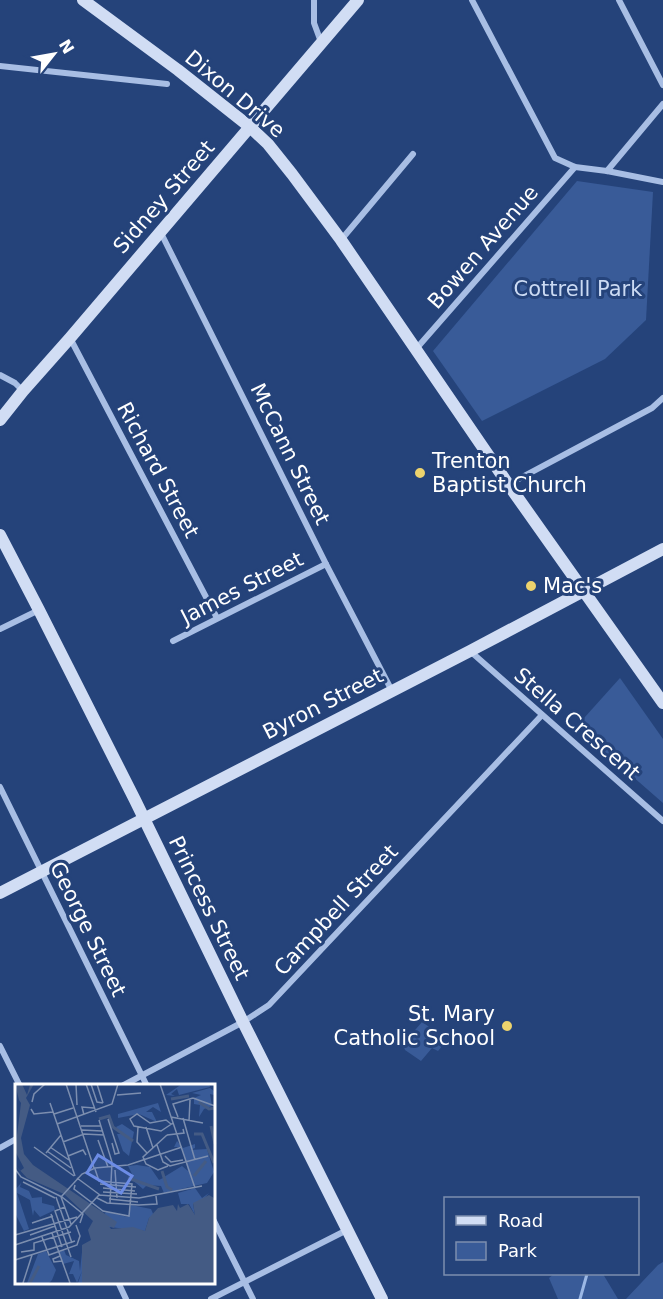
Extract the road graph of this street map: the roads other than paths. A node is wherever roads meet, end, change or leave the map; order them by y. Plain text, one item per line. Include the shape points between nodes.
1 (83, 0) edge
2 (314, 0) edge
3 (358, 0) edge
4 (472, 0) edge
5 (619, 0) edge
6 (322, 43) junction
7 (0, 66) edge
8 (168, 84) dead end
9 (663, 85) edge
10 (663, 104) edge
11 (250, 127) junction
12 (413, 154) dead end
13 (575, 167) junction
14 (607, 171) junction
15 (663, 182) edge
16 (160, 231) junction
17 (340, 240) junction
18 (70, 338) junction
19 (416, 349) junction
20 (0, 375) edge
21 (23, 391) junction
22 (663, 398) edge
23 (0, 420) edge
24 (508, 484) junction
25 (0, 535) edge
26 (663, 549) edge
27 (326, 564) junction
28 (584, 591) junction
29 (39, 610) junction
30 (217, 618) junction
31 (0, 629) edge
32 (173, 641) dead end
33 (470, 651) junction
34 (392, 691) junction
35 (663, 703) edge
36 (542, 715) junction
37 (0, 787) edge
38 (144, 818) junction
39 (663, 821) edge
40 (41, 872) junction
41 (0, 893) edge
42 (243, 1022) junction
43 (0, 1046) edge
44 (142, 1076) junction
45 (19, 1084) edge
46 (126, 1084) edge
47 (146, 1084) edge
48 (15, 1140) edge
49 (0, 1148) edge
50 (214, 1221) edge
51 (347, 1230) junction
52 (244, 1282) junction
53 (119, 1284) edge
54 (126, 1299) edge
55 (211, 1299) edge
56 (253, 1299) edge
57 (382, 1299) edge

1 - 11 street, Dixon Drive
2 - 6 street via 314,23
3 - 6 street, Sidney Street
4 - 13 street via 555,158
5 - 9 street
6 - 11 street, Sidney Street
7 - 8 street
10 - 14 street
11 - 16 street, Sidney Street
11 - 17 street, Dixon Drive via 268,144
12 - 17 street
13 - 14 street
13 - 19 street, Bowen Avenue
14 - 15 street
16 - 18 street, Sidney Street
16 - 27 street, McCann Street
17 - 19 street, Dixon Drive
18 - 21 street, Sidney Street
18 - 30 street, Richard Street
19 - 24 street, Dixon Drive
20 - 21 street
21 - 23 street, Sidney Street
22 - 24 street via 652,408
24 - 28 street, Dixon Drive
25 - 29 street, Princess Street
26 - 28 street, Byron Street
27 - 30 street, James Street
27 - 34 street, McCann Street
28 - 33 street, Byron Street
28 - 35 street, Dixon Drive
29 - 31 street
29 - 38 street, Princess Street
30 - 32 street, James Street
33 - 34 street, Byron Street
33 - 36 street, Stella Crescent
34 - 38 street, Byron Street
36 - 39 street, Stella Crescent
36 - 42 street, Campbell Street via 268,1005
37 - 40 street, George Street
38 - 40 street, Byron Street
38 - 42 street, Princess Street
40 - 41 street, Byron Street
40 - 44 street, George Street
42 - 44 street, Campbell Street
42 - 51 street, Princess Street
43 - 45 street
44 - 46 street, Campbell Street
44 - 47 street, George Street
48 - 49 street
50 - 52 street
51 - 52 street
51 - 57 street, Princess Street
52 - 55 street
52 - 56 street
53 - 54 street

